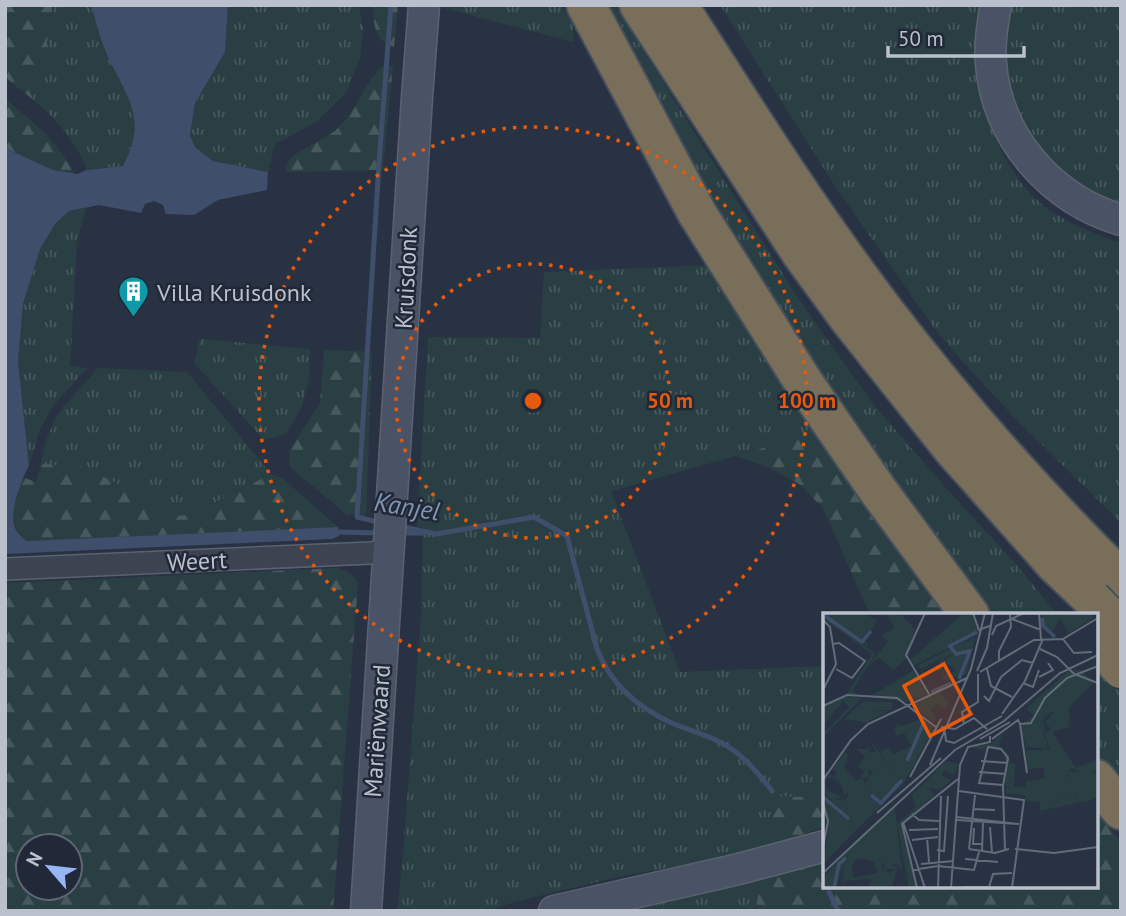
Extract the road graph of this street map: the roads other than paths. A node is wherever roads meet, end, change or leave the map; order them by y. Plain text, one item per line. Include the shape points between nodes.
1 (424, 5) edge
2 (586, 5) edge
3 (639, 5) edge
4 (678, 5) edge
5 (996, 5) edge
6 (1121, 220) edge
7 (388, 550) junction
8 (5, 569) edge
9 (1100, 595) edge
10 (969, 613) edge
11 (1121, 629) edge
12 (1121, 669) edge
13 (1098, 781) edge
14 (1121, 810) edge
15 (823, 836) edge
16 (823, 847) edge
17 (784, 857) junction
18 (366, 911) edge
19 (554, 911) edge

1 - 7 street, Kruisdonk
2 - 10 highway via 697,213 812,394
3 - 9 highway via 800,253 850,320 951,447 1056,565
4 - 9 highway via 827,233 886,312 958,403 1065,522
5 - 6 street via 991,66 1012,134 1059,189
7 - 8 street, Weert
7 - 18 street, Mariënwaard
9 - 11 highway, bridge
9 - 12 highway, bridge
13 - 14 highway
15 - 17 street
16 - 17 street
17 - 19 street

